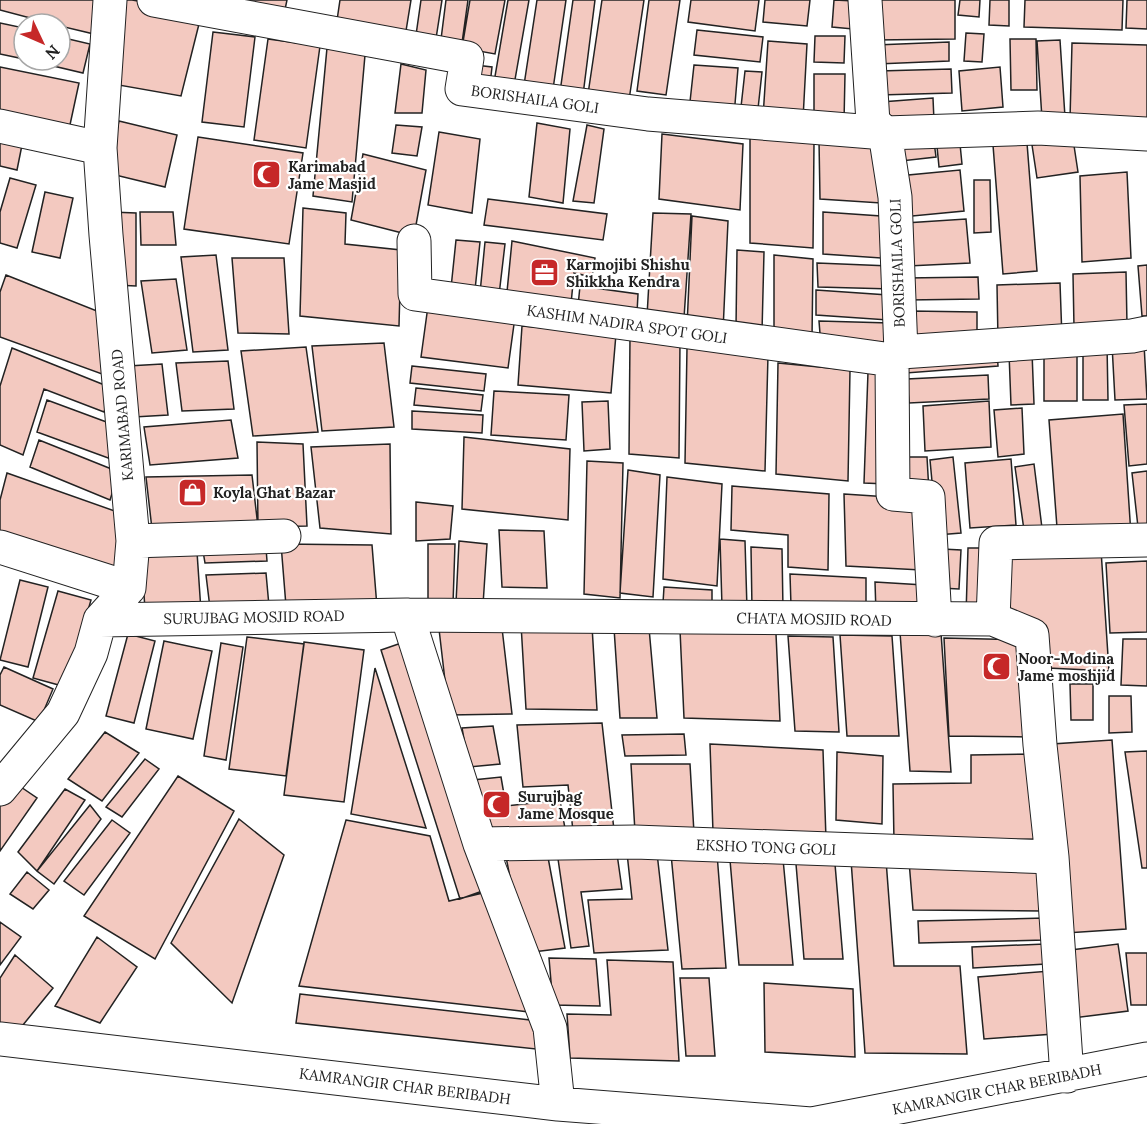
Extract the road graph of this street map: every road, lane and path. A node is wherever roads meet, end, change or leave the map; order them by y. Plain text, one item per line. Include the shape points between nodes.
1 (110, 0) edge
2 (154, 0) edge
3 (865, 0) edge
4 (0, 126) edge
5 (885, 133) junction
6 (1147, 134) edge
7 (100, 148) junction
8 (414, 241) dead end
9 (1147, 333) edge
10 (897, 356) junction
11 (284, 536) dead end
12 (1147, 540) edge
13 (133, 541) junction
14 (0, 548) edge
15 (129, 588) junction
16 (407, 615) junction
17 (993, 619) junction
18 (100, 620) junction
19 (935, 620) junction
20 (0, 789) edge
21 (480, 844) junction
22 (1052, 857) junction
23 (0, 1039) edge
24 (1147, 1059) edge
25 (1067, 1076) junction
26 (558, 1104) junction
27 (811, 1124) edge

1 - 7 street, KARIMABAD ROAD
2 - 5 street, BORISHAILA GOLI via 467,58 462,89 648,114
3 - 5 street, BORISHAILA GOLI via 873,122
4 - 7 street
5 - 6 street via 1038,128
5 - 10 street, BORISHAILA GOLI via 895,197
7 - 13 street, KARIMABAD ROAD
8 - 10 street, KASHIM NADIRA SPOT GOLI via 415,294
9 - 10 street
10 - 19 street, BORISHAILA GOLI via 893,494 928,497
11 - 13 street
12 - 17 street via 996,543
13 - 15 street, KARIMABAD ROAD
14 - 15 street
15 - 18 street
16 - 18 street, SURUJBAG MOSJID ROAD
16 - 19 street, CHATA MOSJID ROAD
16 - 21 street
17 - 19 street, CHATA MOSJID ROAD
17 - 22 street via 1032,634
18 - 20 street via 91,652 63,713
21 - 22 street, EKSHO TONG GOLI via 635,842
21 - 26 street via 550,1028
22 - 25 street
23 - 26 street, KAMRANGIR CHAR BERIBADH
24 - 25 street, KAMRANGIR CHAR BERIBADH
25 - 27 street, KAMRANGIR CHAR BERIBADH
26 - 27 street, KAMRANGIR CHAR BERIBADH

